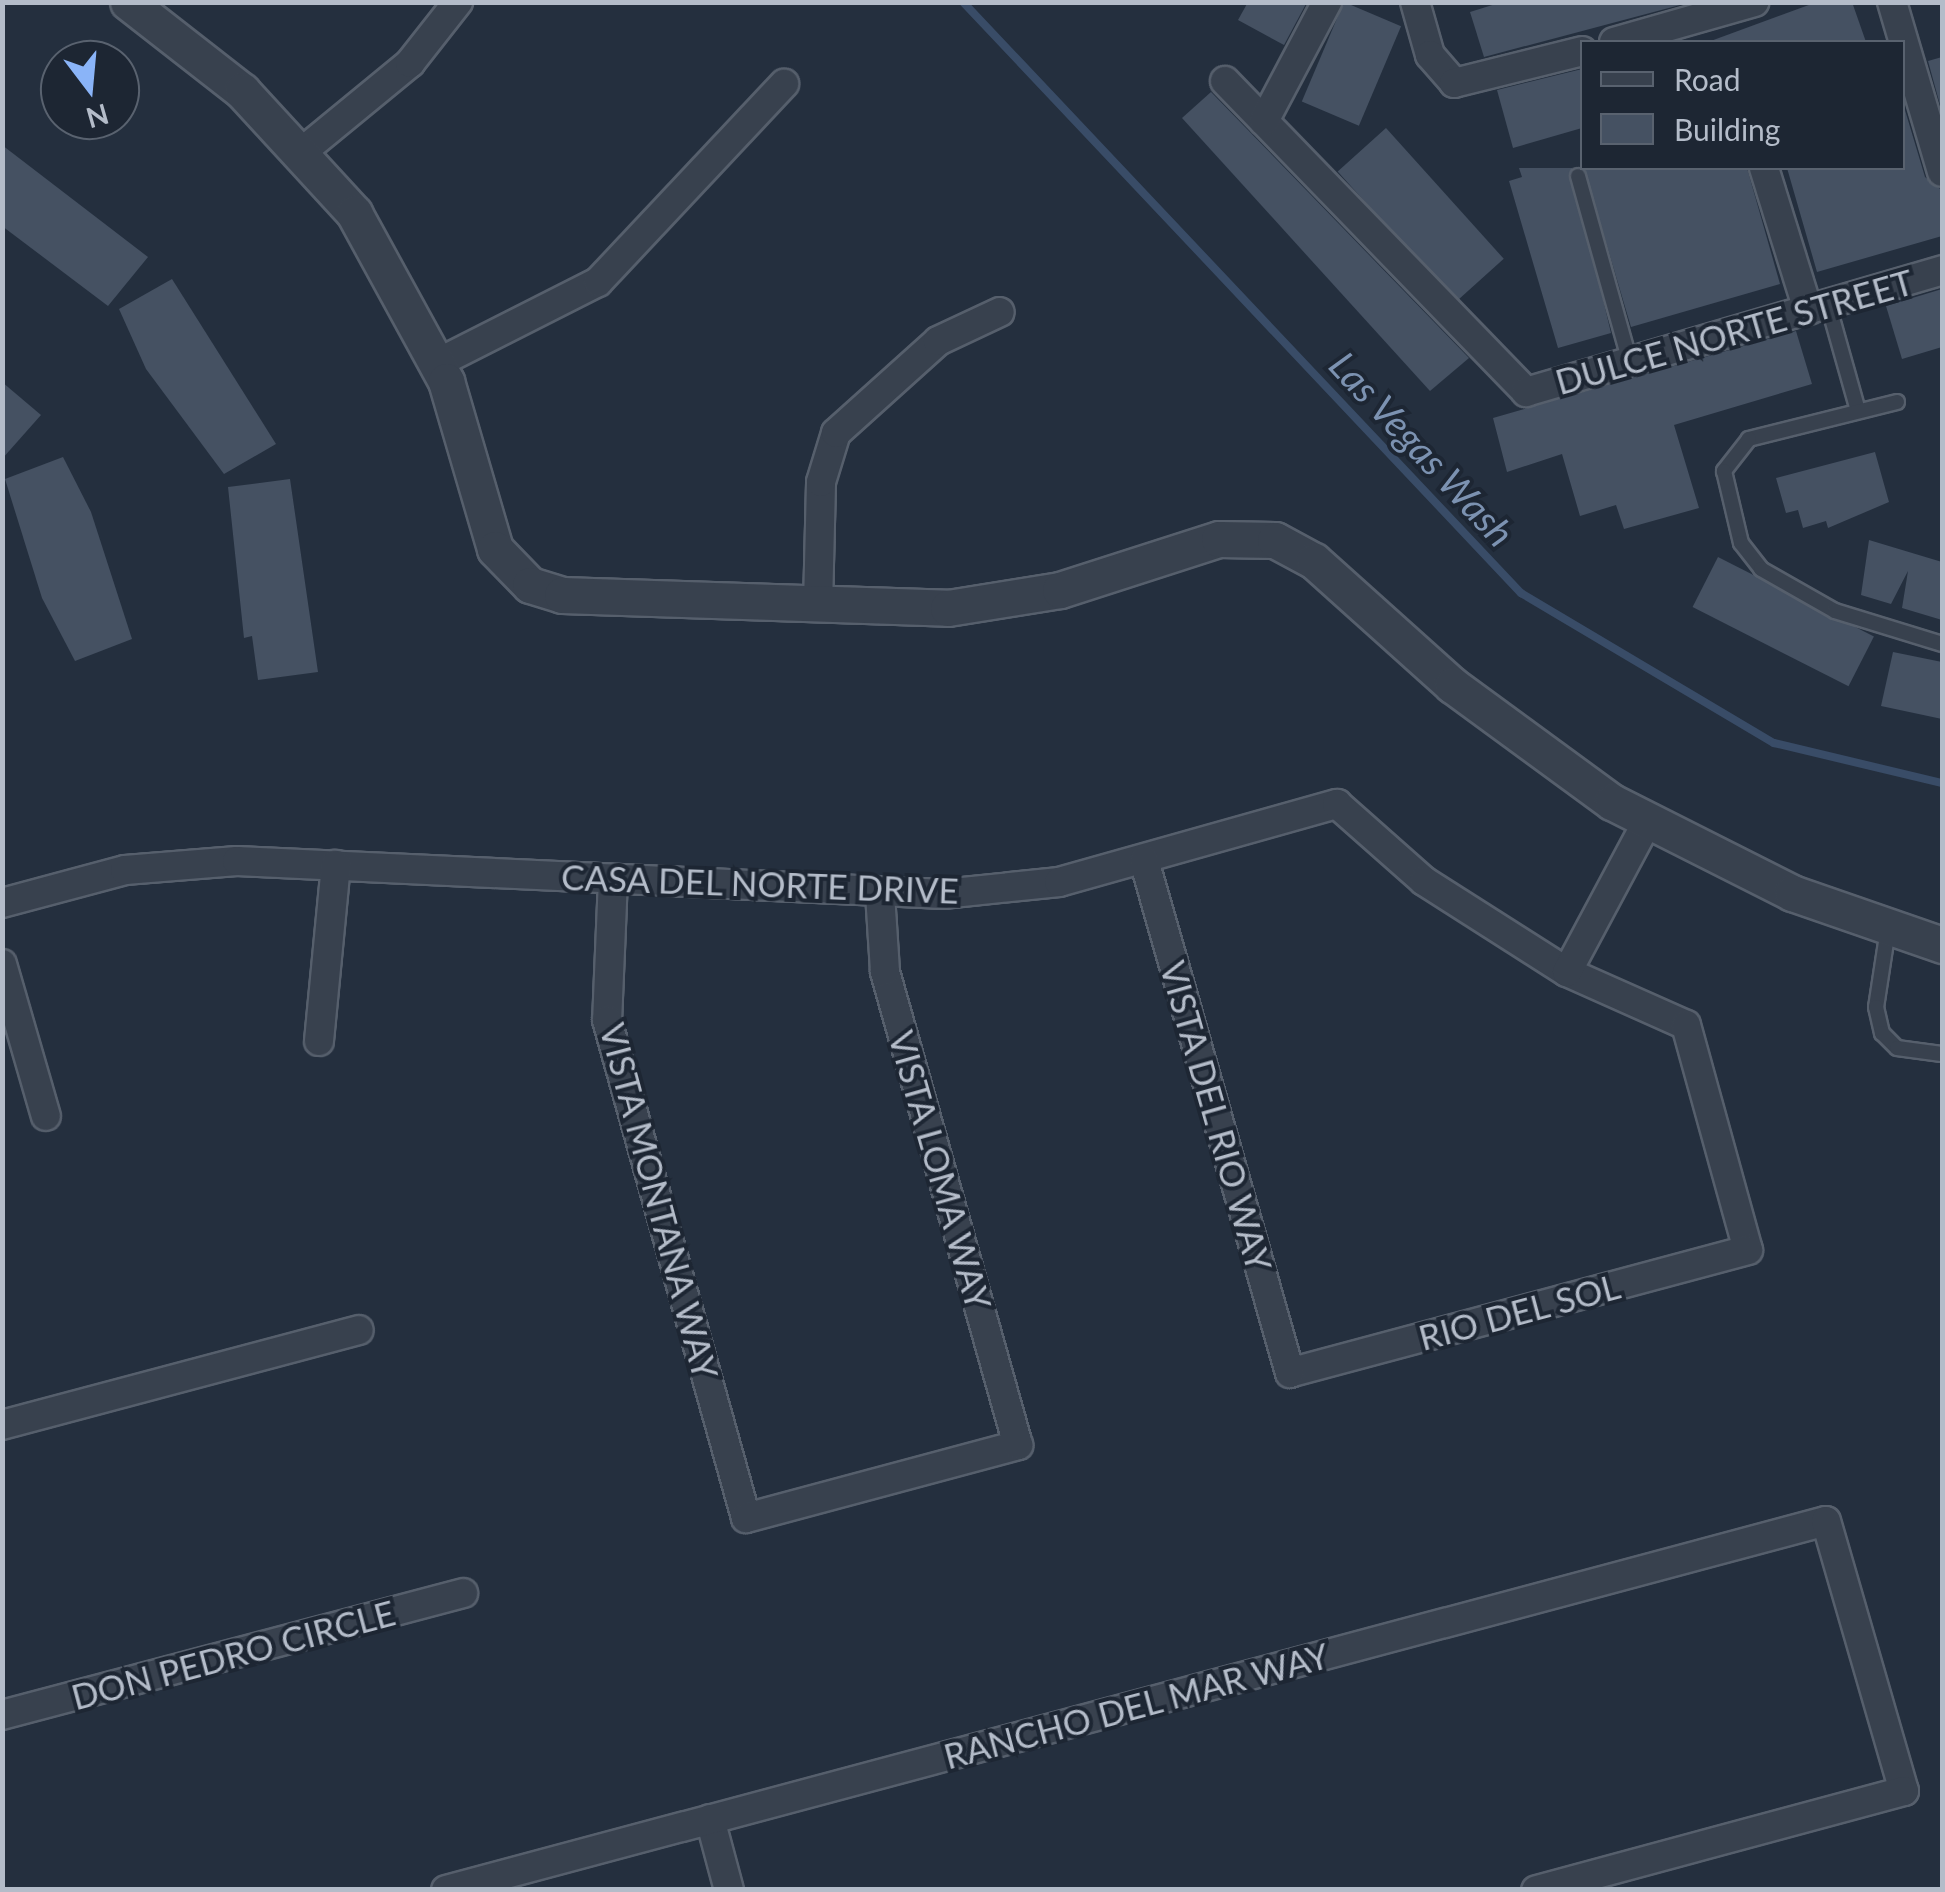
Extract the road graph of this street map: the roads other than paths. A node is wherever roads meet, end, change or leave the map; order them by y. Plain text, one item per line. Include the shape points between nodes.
1 (128, 2) edge
2 (458, 2) edge
3 (1328, 2) edge
4 (1415, 2) edge
5 (1754, 2) edge
6 (1892, 2) edge
7 (1621, 40) edge
8 (1903, 40) edge
9 (1905, 46) edge
10 (1580, 52) edge
11 (1225, 81) dead end
12 (784, 84) dead end
13 (1264, 120) junction
14 (303, 152) junction
15 (1765, 170) edge
16 (1942, 172) edge
17 (1578, 176) dead end
18 (1942, 270) edge
19 (1818, 307) junction
20 (1000, 312) dead end
21 (1630, 362) junction
22 (438, 363) junction
23 (1897, 402) dead end
24 (1858, 411) junction
25 (818, 606) junction
26 (1942, 644) edge
27 (1647, 822) junction
28 (1144, 860) junction
29 (336, 865) junction
30 (613, 880) junction
31 (880, 892) junction
32 (2, 903) edge
33 (1888, 929) junction
34 (1942, 945) edge
35 (2, 964) edge
36 (1568, 972) junction
37 (319, 1041) dead end
38 (1942, 1054) edge
39 (46, 1116) dead end
40 (1748, 1250) joint
41 (359, 1330) dead end
42 (1290, 1373) joint
43 (2, 1425) edge
44 (1018, 1445) joint
45 (463, 1594) dead end
46 (2, 1715) edge
47 (710, 1819) junction
48 (446, 1890) edge
49 (729, 1890) edge
50 (1536, 1890) edge

1 - 14 street
2 - 14 street via 410,63
3 - 13 street
4 - 10 street via 1434,64 1454,83
5 - 7 street
6 - 8 street
9 - 16 street
11 - 13 street
12 - 22 street via 598,282
13 - 21 street, DULCE NORTE STREET via 1526,392
14 - 22 street via 382,253
15 - 19 street
17 - 21 lane
18 - 19 street, DULCE NORTE STREET
19 - 21 street, DULCE NORTE STREET
19 - 24 lane
20 - 25 street via 938,341 836,434 820,482
22 - 25 street via 489,534 530,585 562,595
23 - 24 lane
24 - 26 lane via 1749,439 1732,454 1724,470 1741,543 1761,569 1835,611
25 - 27 street via 985,605 1219,539 1275,540 1314,561 1504,727
27 - 33 street
27 - 36 street
28 - 31 street, CASA DEL NORTE DRIVE via 1060,882
28 - 36 street, CASA DEL NORTE DRIVE via 1337,804 1424,882
28 - 42 street, VISTA DEL RIO WAY
29 - 30 street, CASA DEL NORTE DRIVE
29 - 32 street, CASA DEL NORTE DRIVE via 126,870
29 - 37 street via 329,1006
30 - 31 street, CASA DEL NORTE DRIVE
30 - 44 street, VISTA MONTANA WAY via 607,1020 746,1518
31 - 44 street, VISTA LOMA WAY via 885,971
33 - 34 street
33 - 38 lane via 1876,1007 1882,1034 1897,1048
35 - 39 street
36 - 40 street, CASA DEL NORTE DRIVE via 1686,1024
40 - 42 street, RIO DEL SOL
41 - 43 street
45 - 46 street, DON PEDRO CIRCLE
47 - 48 street, RANCHO DEL MAR WAY
47 - 49 street
47 - 50 street, RANCHO DEL MAR WAY via 1826,1521 1904,1791

